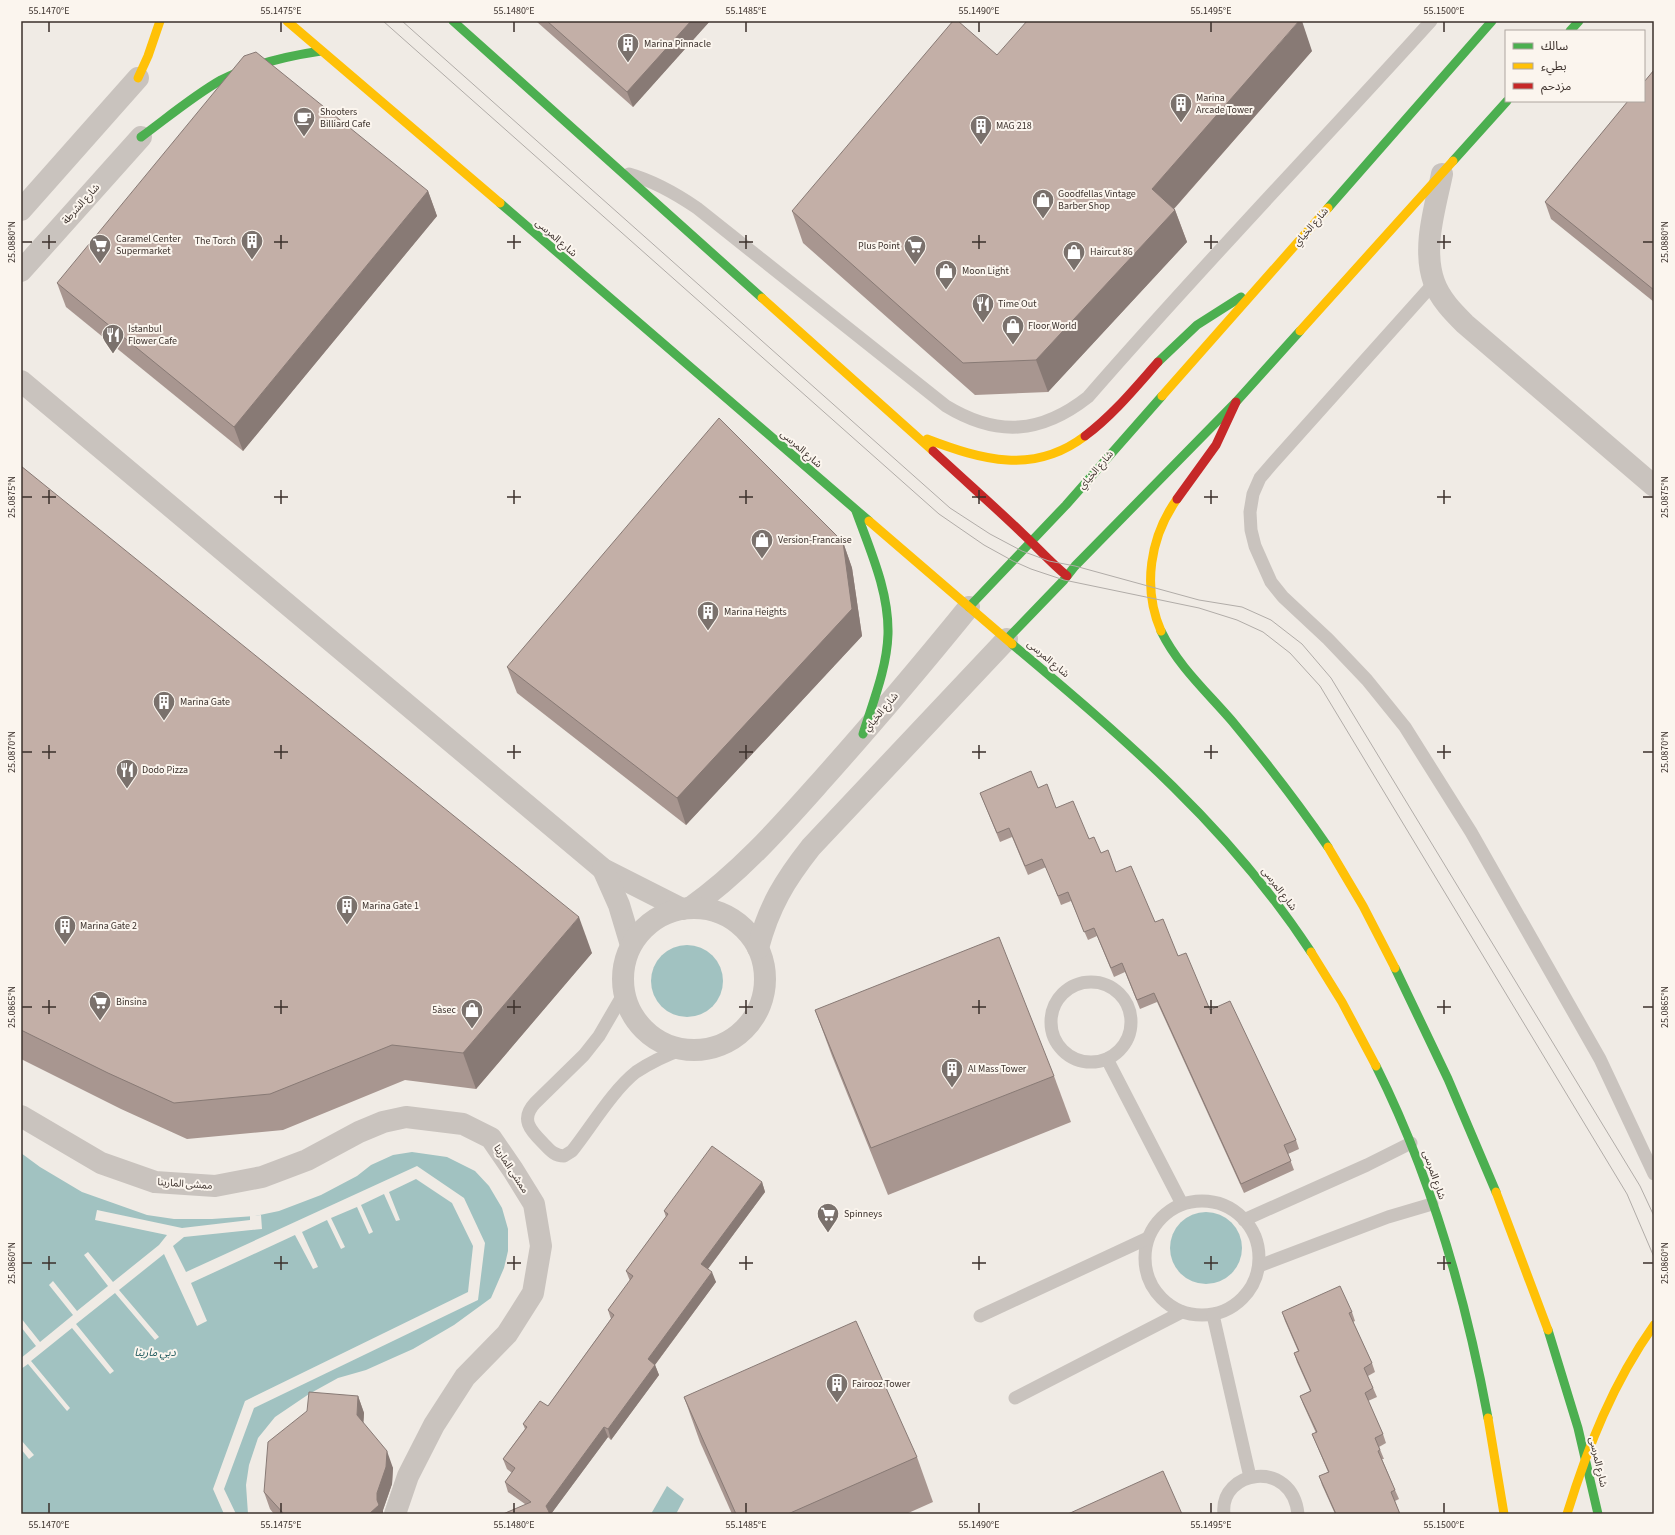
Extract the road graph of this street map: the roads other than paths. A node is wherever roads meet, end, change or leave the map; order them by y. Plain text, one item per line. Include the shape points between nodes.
1 (160, 21) edge
2 (287, 21) edge
3 (453, 21) edge
4 (1431, 21) edge
5 (1492, 21) edge
6 (1579, 21) edge
7 (1571, 30) edge
8 (321, 51) junction
9 (138, 78) joint
10 (1506, 102) edge
11 (142, 137) joint
12 (621, 172) junction
13 (1442, 174) junction
14 (21, 210) edge
15 (21, 271) edge
16 (1434, 283) junction
17 (1255, 291) junction
18 (22, 381) edge
19 (1236, 402) junction
20 (916, 436) junction
21 (1654, 486) edge
22 (856, 510) junction
23 (1031, 541) junction
24 (1067, 576) junction
25 (969, 607) junction
26 (1007, 639) junction
27 (863, 734) junction
28 (603, 869) junction
29 (686, 909) junction
30 (632, 945) junction
31 (758, 948) junction
32 (624, 993) junction
33 (683, 1049) junction
34 (1107, 1059) junction
35 (21, 1116) edge
36 (1411, 1143) junction
37 (1654, 1174) edge
38 (1182, 1204) junction
39 (1432, 1204) junction
40 (1244, 1220) junction
41 (1148, 1238) junction
42 (1259, 1266) junction
43 (1182, 1312) junction
44 (1213, 1315) junction
45 (980, 1316) dead end
46 (1654, 1325) edge
47 (1015, 1398) dead end
48 (1250, 1478) junction
49 (395, 1514) edge
50 (1224, 1514) edge
51 (1298, 1514) edge
52 (1504, 1514) edge
53 (1567, 1514) edge
54 (1598, 1514) edge

1 - 9 main road
2 - 8 main road, شارع المرسى
3 - 12 main road
4 - 12 lane via 1176,296 1088,397 1074,408 1043,423 1009,427 981,423 960,415 697,208 649,180
5 - 17 main road, شارع الخياي
6 - 7 main road
8 - 11 main road via 270,60 231,75
8 - 22 main road, شارع المرسى
9 - 14 street
10 - 13 main road
11 - 15 street, شارع الشرطة
12 - 20 main road
13 - 16 street via 1430,233 1430,260
13 - 19 main road
16 - 21 street via 1448,306 1465,324
16 - 37 lane via 1260,478 1250,512 1251,530 1255,546 1271,582 1367,680 1405,727 1471,832 1600,1059
17 - 20 main road via 1229,303 1194,328 1100,426 1066,449 1047,456 1006,461 965,454
17 - 23 main road, شارع الخياي via 1066,505
18 - 28 street
19 - 24 main road
19 - 54 main road, شارع المرسى via 1219,442 1170,511 1158,536 1150,578 1151,598 1157,620 1176,658 1278,777 1346,877 1375,927 1433,1044 1506,1216 1558,1359 1578,1423
20 - 23 main road
22 - 25 main road, شارع المرسى
22 - 27 main road via 882,585 888,633 882,672
23 - 24 main road
23 - 25 main road, شارع الخياي
24 - 26 main road
25 - 26 main road, شارع المرسى
25 - 27 street, شارع الخياي
26 - 31 street via 807,852 770,908
26 - 36 main road, شارع المرسى via 1132,747 1199,811 1244,861 1285,914 1323,970 1357,1028
27 - 29 street, شارع الخياي via 767,841 728,879
28 - 29 street
28 - 30 street via 619,905
29 - 30 street via 670,912 658,918 638,935
29 - 31 street via 723,914 749,934
30 - 32 street via 625,960
31 - 33 street via 764,964 763,998 746,1028 733,1039 718,1046 700,1050
32 - 33 street via 629,1009 638,1024 666,1045
32 - 33 lane via 599,1036 584,1055 529,1110 527,1120 530,1129 554,1154 564,1156 572,1151 635,1073 656,1060
34 - 34 lane via 1120,1050 1128,1038 1132,1024 1130,1009 1111,987 1097,982 1082,983 1069,988 1058,999 1052,1012 1051,1027 1056,1041 1065,1052 1078,1060 1093,1062
34 - 38 lane
35 - 49 street, ممشى المارينا via 101,1162 155,1182 215,1186 262,1177 307,1160 383,1122 406,1117 463,1124 491,1138 534,1204 541,1246 533,1293 507,1334 465,1377 434,1425 408,1476
36 - 39 main road, شارع المرسى
36 - 40 lane
38 - 40 lane via 1195,1201 1222,1205
38 - 41 lane via 1156,1223
39 - 42 lane via 1388,1217
39 - 52 main road, شارع المرسى via 1462,1301 1483,1390
40 - 42 lane via 1254,1234 1259,1249
41 - 43 lane via 1144,1252 1149,1282 1157,1295 1168,1305
41 - 45 lane
42 - 44 lane via 1254,1283 1244,1298 1230,1308
43 - 44 lane via 1197,1316
43 - 47 lane
44 - 48 lane
46 - 53 main road, bridge via 1620,1378 1598,1422
48 - 50 lane via 1237,1484 1227,1495
48 - 51 lane via 1264,1476 1279,1480 1290,1489 1297,1502

